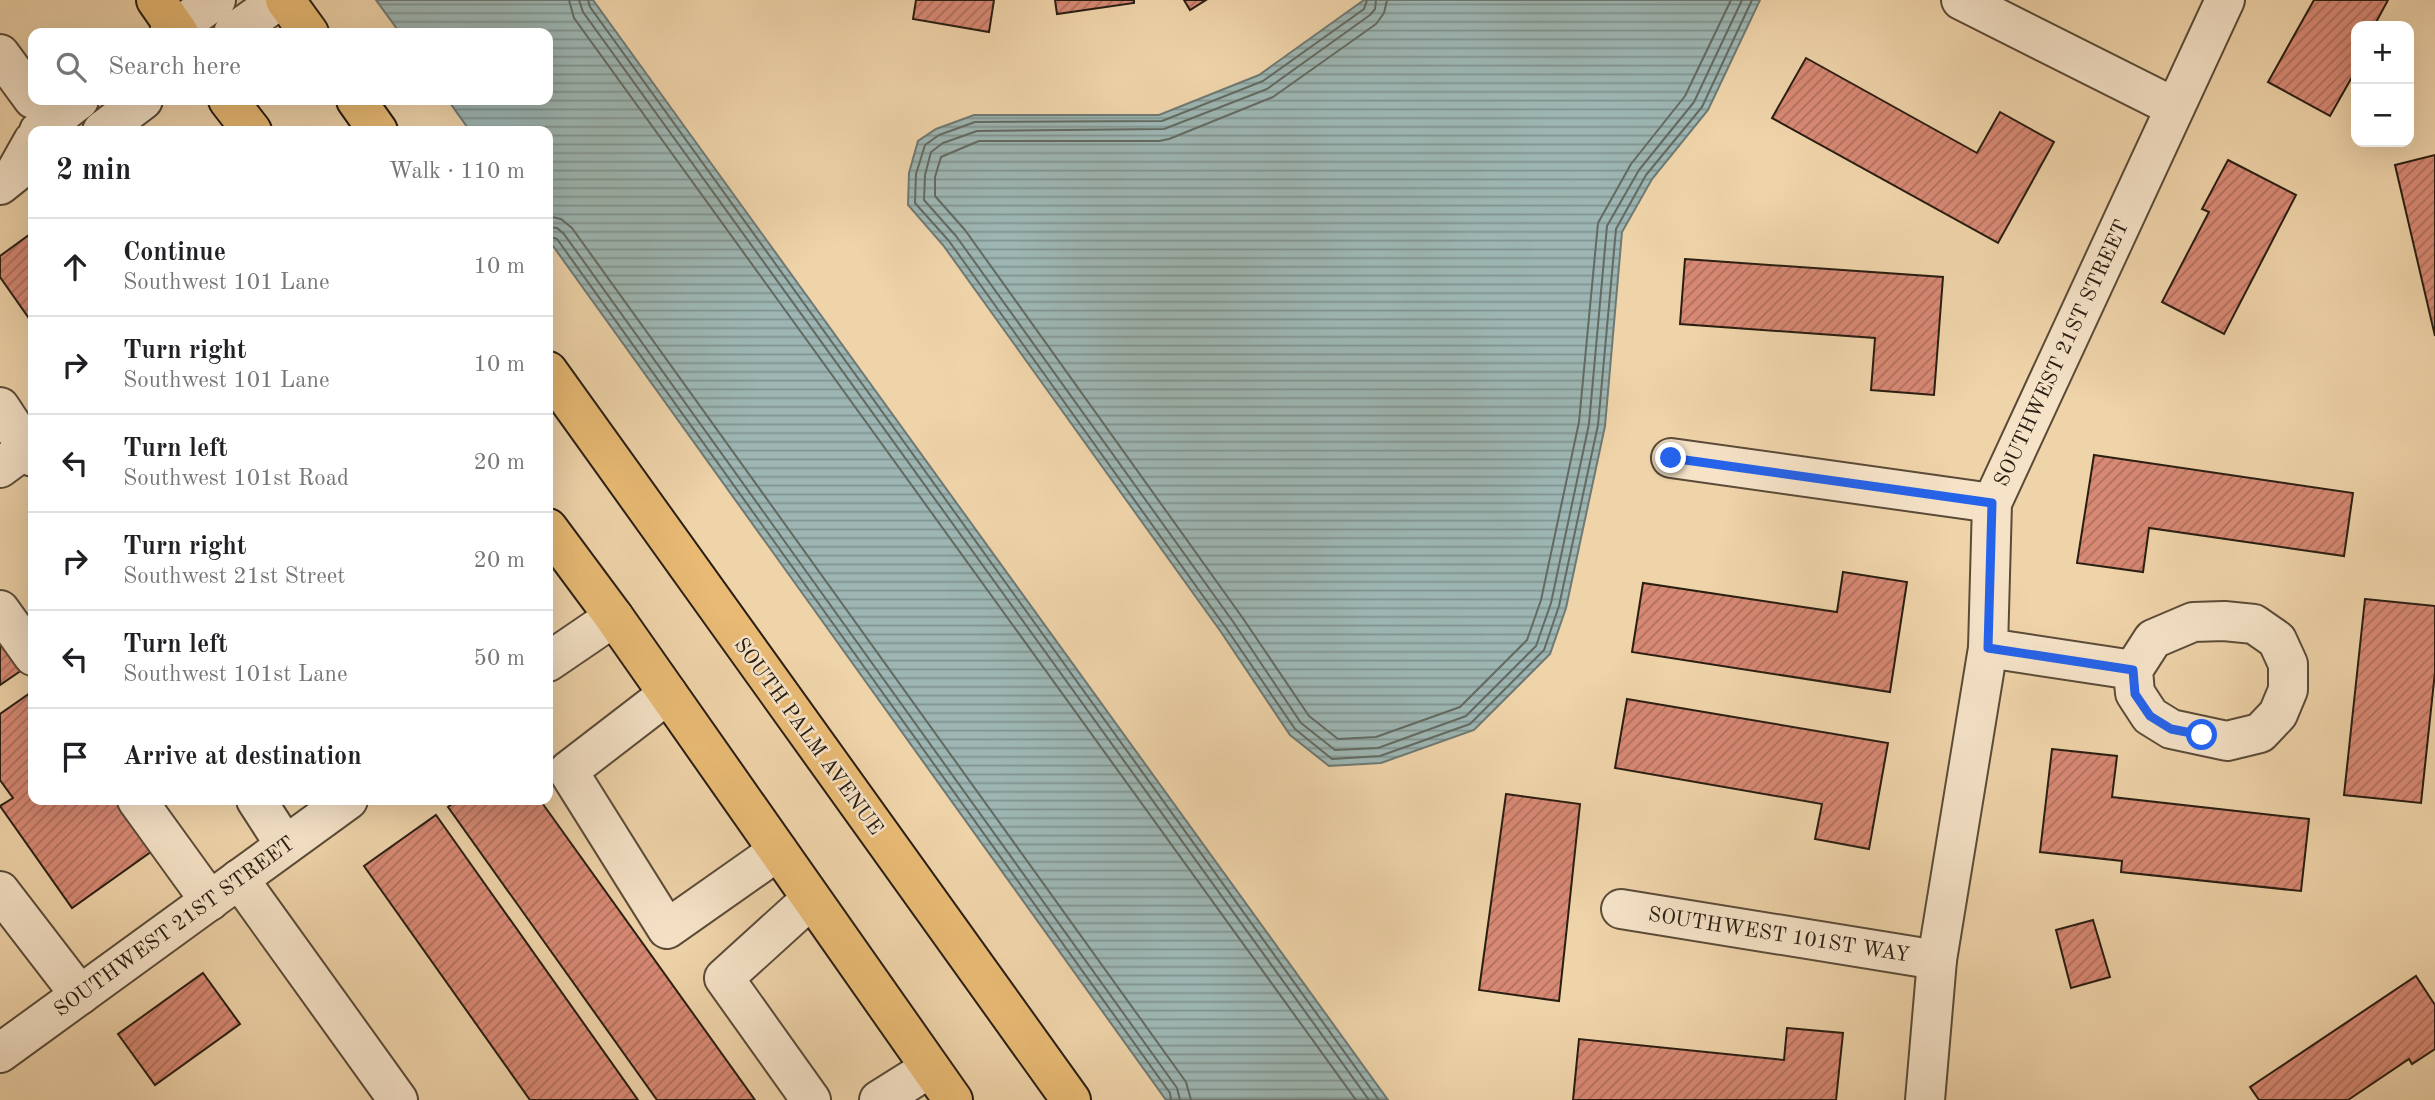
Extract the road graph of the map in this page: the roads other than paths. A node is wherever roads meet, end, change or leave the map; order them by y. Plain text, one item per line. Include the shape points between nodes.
1 (216, 0) edge
2 (279, 0) edge
3 (285, 0) edge
4 (1961, 0) edge
5 (2225, 0) edge
6 (170, 24) edge
7 (240, 28) edge
8 (305, 28) edge
9 (0, 54) edge
10 (136, 105) edge
11 (232, 105) edge
12 (360, 105) edge
13 (2174, 107) junction
14 (31, 126) edge
15 (109, 126) edge
16 (248, 126) edge
17 (374, 126) edge
18 (553, 378) edge
19 (0, 407) edge
20 (20, 458) edge
21 (1671, 458) dead end
22 (1992, 503) junction
23 (553, 535) edge
24 (0, 610) edge
25 (614, 617) junction
26 (1988, 648) junction
27 (28, 649) edge
28 (553, 659) edge
29 (2133, 670) dead end
30 (668, 694) junction
31 (142, 805) edge
32 (259, 805) edge
33 (341, 805) edge
34 (285, 845) junction
35 (778, 851) junction
36 (225, 890) junction
37 (0, 891) edge
38 (811, 899) junction
39 (1621, 909) dead end
40 (1937, 960) junction
41 (80, 995) junction
42 (0, 1053) edge
43 (930, 1068) junction
44 (398, 1100) edge
45 (811, 1100) edge
46 (879, 1100) edge
47 (953, 1100) edge
48 (1071, 1100) edge
49 (1925, 1100) edge

1 - 6 street
2 - 7 street
3 - 8 main road
4 - 13 street
5 - 13 street, SOUTHWEST 21ST STREET
9 - 14 street
10 - 15 street
11 - 16 main road
12 - 17 main road
13 - 22 street, SOUTHWEST 21ST STREET
18 - 48 main road, SOUTH PALM AVENUE
19 - 20 street
21 - 22 street
22 - 26 street, SOUTHWEST 21ST STREET
23 - 25 main road
24 - 27 street
25 - 28 street
25 - 30 main road
26 - 29 street
26 - 40 street, SOUTHWEST 21ST STREET
30 - 35 main road
30 - 35 street via 568,771 667,929
31 - 36 street
32 - 34 street
33 - 34 street, SOUTHWEST 21ST STREET
34 - 36 street, SOUTHWEST 21ST STREET
35 - 38 main road
36 - 41 street, SOUTHWEST 21ST STREET
36 - 44 street
37 - 41 street
38 - 43 main road
38 - 45 street via 724,978
39 - 40 street, SOUTHWEST 101ST WAY
40 - 49 street, SOUTHWEST 21ST STREET
41 - 42 street, SOUTHWEST 21ST STREET
43 - 46 street
43 - 47 main road

